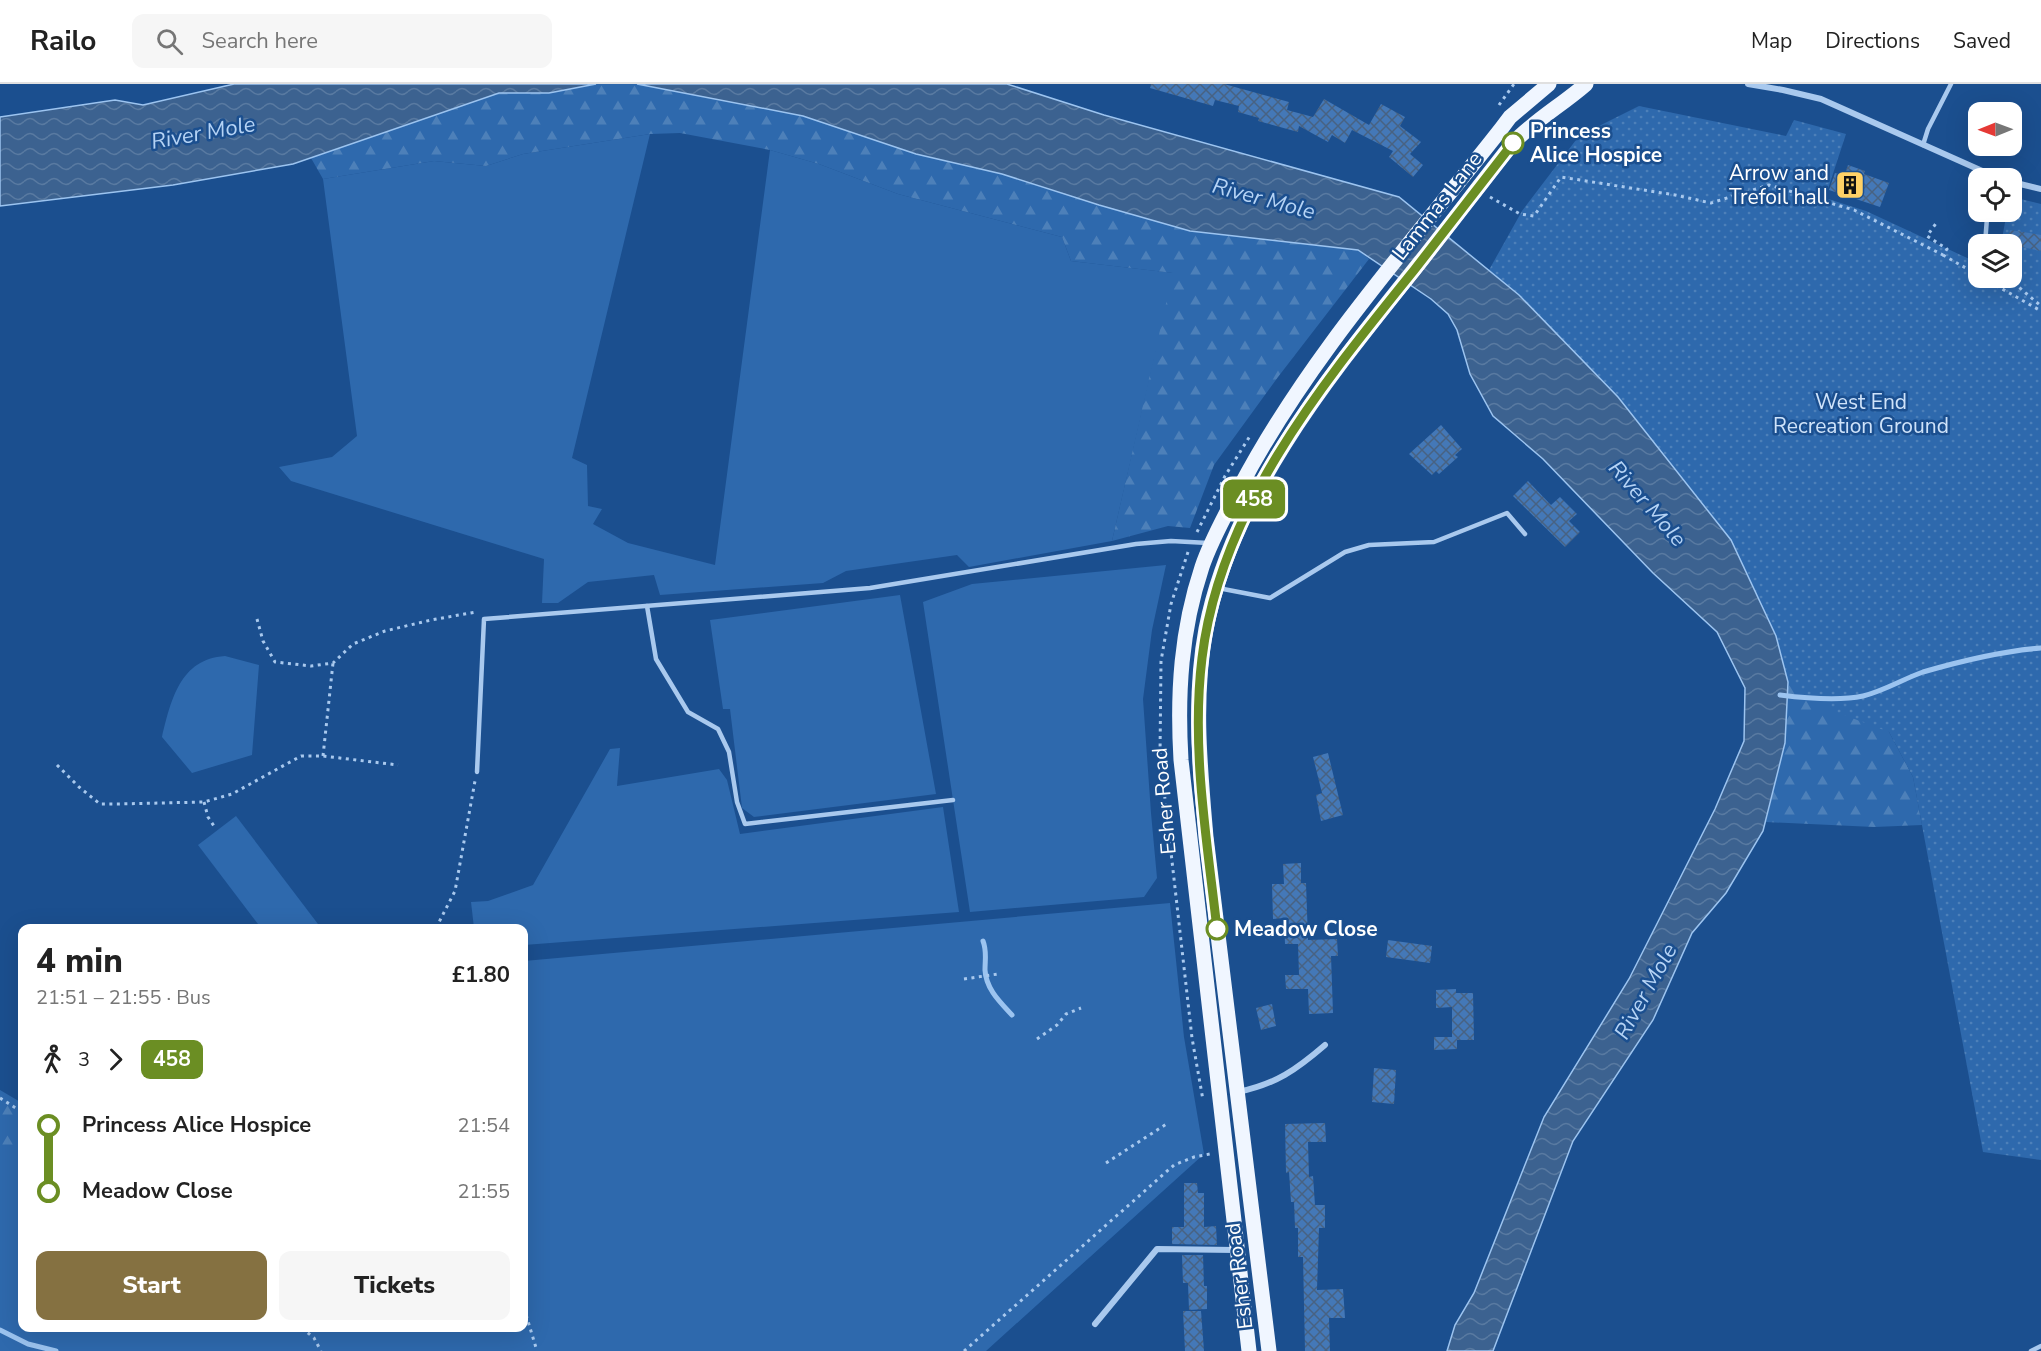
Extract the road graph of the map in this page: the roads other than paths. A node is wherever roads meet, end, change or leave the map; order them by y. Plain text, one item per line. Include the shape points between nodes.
1 (1549, 84) edge
2 (1586, 84) edge
3 (1748, 84) edge
4 (1951, 84) edge
5 (1784, 87) edge
6 (1923, 145) junction
7 (1975, 168) edge
8 (2022, 184) edge
9 (2041, 189) edge
10 (1368, 295) joint
11 (1380, 312) joint
12 (1525, 534) dead end
13 (1212, 543) junction
14 (1217, 588) junction
15 (647, 606) junction
16 (477, 772) road end
17 (953, 800) dead end
18 (1325, 1045) dead end
19 (1238, 1092) junction
20 (1238, 1250) junction
21 (1095, 1324) dead end
22 (2041, 1346) edge
23 (1250, 1351) edge
24 (1269, 1351) edge
25 (2031, 1351) edge

1 - 10 main road, Lammas Lane via 1510,117
2 - 11 main road, Lammas Lane via 1513,143
3 - 5 street
4 - 6 lane
5 - 6 street via 1821,99
6 - 7 street
8 - 9 street
10 - 13 main road, Esher Road via 1290,402 1247,472
11 - 14 main road, Esher Road via 1310,407 1274,464 1232,545
12 - 14 lane via 1507,513 1434,542 1369,545 1345,552 1270,598
13 - 15 lane via 1136,544 870,588
13 - 20 main road, Esher Road via 1185,629 1179,735
14 - 19 main road, Esher Road via 1202,656 1198,731 1206,837
15 - 16 lane via 484,619
15 - 17 lane via 656,659 688,712 718,729 729,752 737,802 745,824
18 - 19 street via 1282,1078
19 - 24 main road, Esher Road
20 - 21 street via 1157,1249
20 - 23 main road, Esher Road
22 - 25 lane

